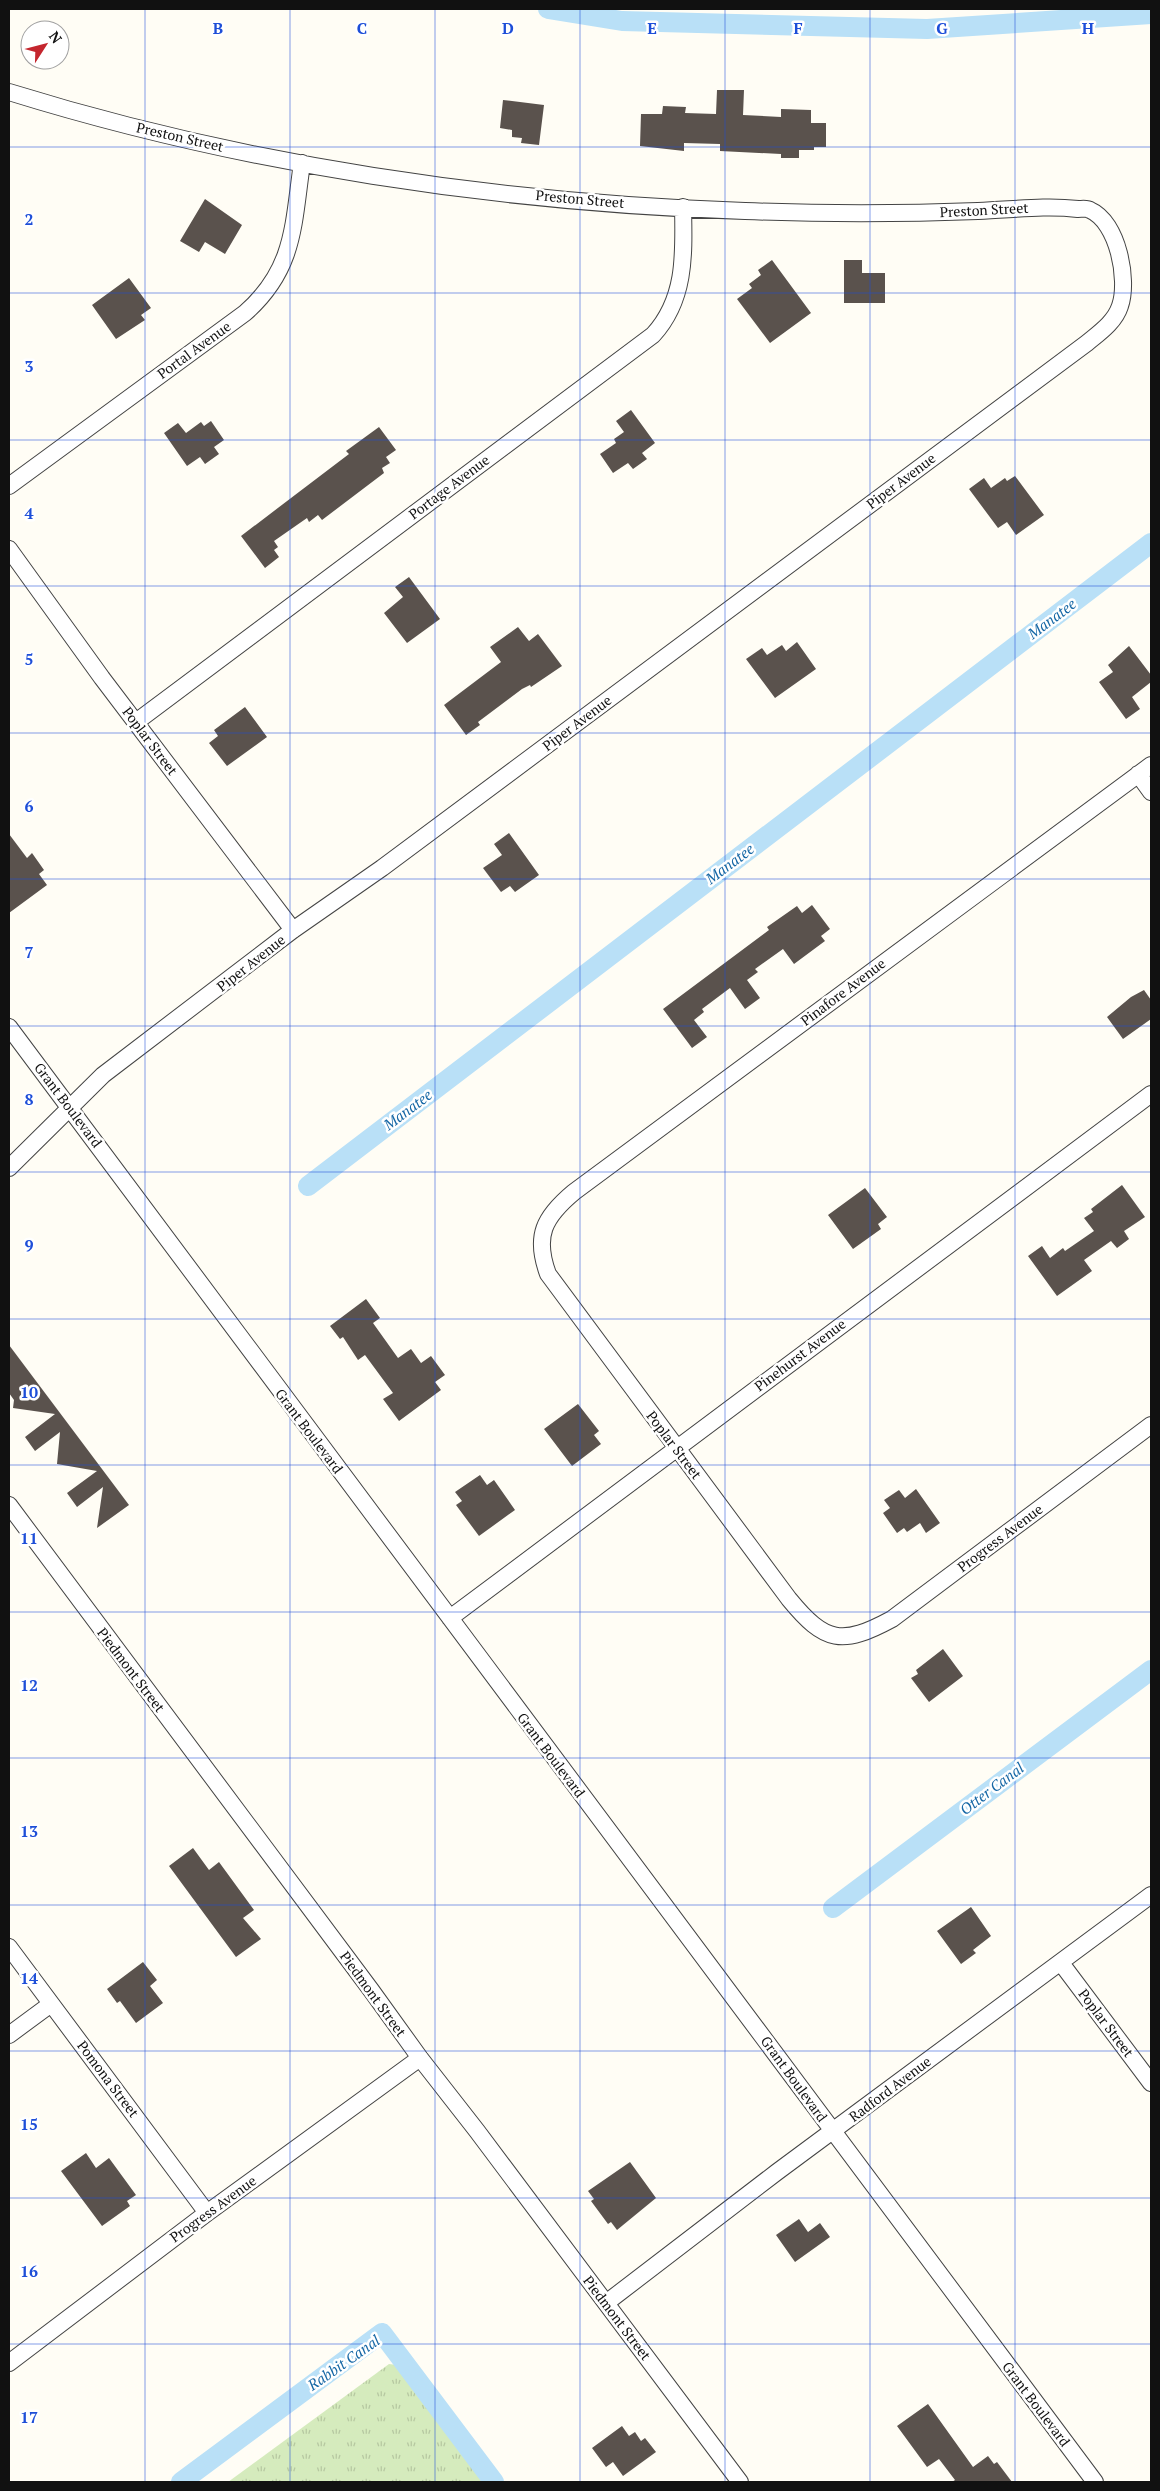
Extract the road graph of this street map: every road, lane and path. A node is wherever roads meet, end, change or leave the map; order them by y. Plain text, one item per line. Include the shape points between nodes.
1 (9, 92) edge
2 (302, 163) junction
3 (684, 207) junction
4 (1123, 270) joint
5 (9, 486) edge
6 (9, 549) edge
7 (136, 722) junction
8 (1145, 769) edge
9 (1151, 792) edge
10 (293, 930) junction
11 (9, 1027) edge
12 (1151, 1094) edge
13 (69, 1107) junction
14 (9, 1168) edge
15 (544, 1227) joint
16 (1151, 1425) edge
17 (676, 1448) junction
18 (9, 1505) edge
19 (450, 1618) junction
20 (842, 1638) joint
21 (1151, 1895) edge
22 (9, 1947) edge
23 (1061, 1963) junction
24 (51, 2004) junction
25 (9, 2035) edge
26 (420, 2058) junction
27 (1151, 2083) edge
28 (832, 2132) junction
29 (207, 2213) junction
30 (606, 2303) junction
31 (9, 2363) edge
32 (740, 2482) edge
33 (1095, 2482) edge

1 - 2 street, Preston Street via 126,124
2 - 3 street, Preston Street via 548,198
2 - 5 street, Portal Avenue via 286,254 278,276 262,298
3 - 4 street, Preston Street via 861,213 1056,206 1091,210 1106,225 1116,242
3 - 7 street, Portage Avenue via 676,300 667,320 653,335
4 - 10 street, Piper Avenue via 1120,306 1109,324 1087,343 390,862
6 - 7 street, Poplar Street
7 - 10 street, Poplar Street
8 - 9 street
8 - 15 street, Pinafore Avenue via 574,1192 556,1206
10 - 13 street, Piper Avenue via 104,1075
11 - 13 street, Grant Boulevard
12 - 17 street, Pinehurst Avenue
13 - 14 street, Piper Avenue
13 - 19 street, Grant Boulevard
15 - 17 street, Poplar Street via 540,1254 548,1274
16 - 20 street, Progress Avenue via 892,1619 865,1633
17 - 19 street, Pinehurst Avenue
17 - 20 street, Poplar Street via 802,1615 818,1630
18 - 26 street, Piedmont Street
19 - 28 street, Grant Boulevard
21 - 23 street, Radford Avenue
22 - 24 street, Pomona Street
23 - 27 street, Poplar Street
23 - 28 street, Radford Avenue
24 - 25 street
24 - 29 street, Pomona Street
26 - 29 street, Progress Avenue
26 - 30 street, Piedmont Street
28 - 30 street, Radford Avenue
28 - 33 street, Grant Boulevard
29 - 31 street, Progress Avenue
30 - 32 street, Piedmont Street

